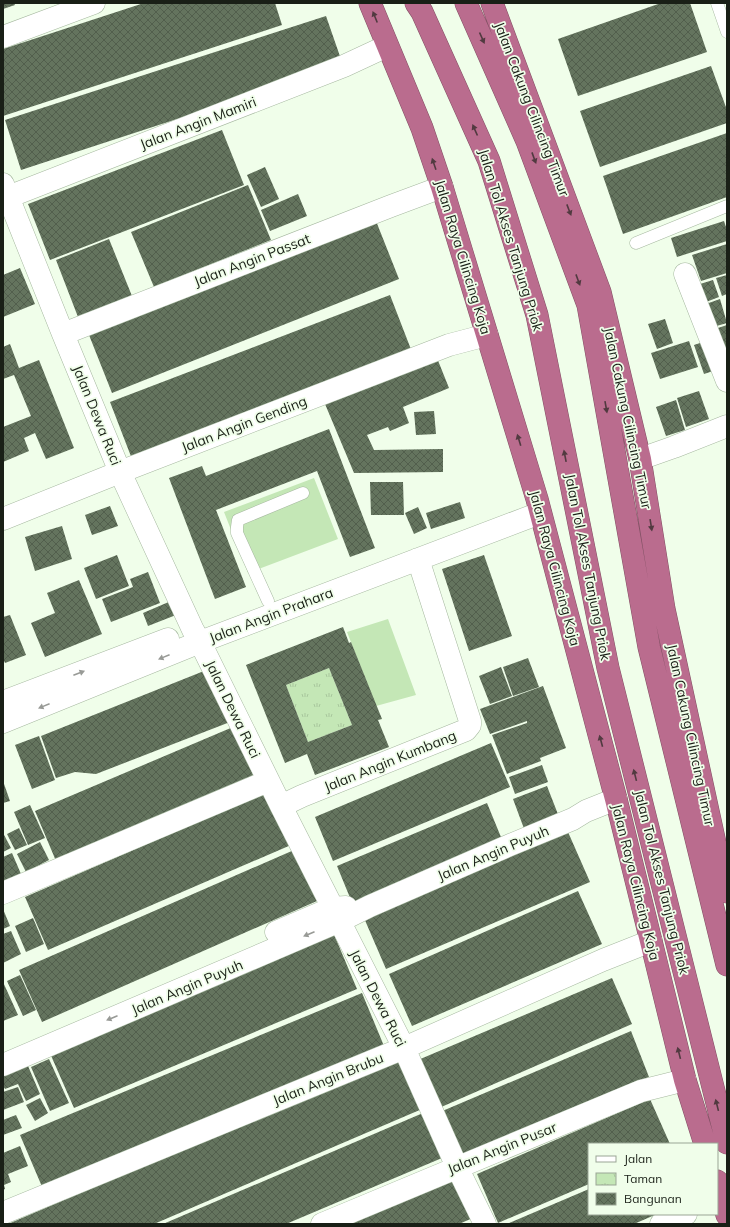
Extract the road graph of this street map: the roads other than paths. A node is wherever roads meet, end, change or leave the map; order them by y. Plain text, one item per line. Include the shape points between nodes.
1 (94, 3) edge
2 (370, 3) edge
3 (416, 3) edge
4 (466, 3) edge
5 (492, 3) edge
6 (717, 3) edge
7 (727, 32) edge
8 (3, 37) edge
9 (387, 46) junction
10 (442, 187) junction
11 (5, 190) edge
12 (727, 206) edge
13 (636, 243) dead end
14 (685, 274) dead end
15 (63, 334) junction
16 (487, 335) junction
17 (727, 381) edge
18 (727, 426) edge
19 (640, 459) junction
20 (120, 472) junction
21 (303, 493) dead end
22 (539, 507) junction
23 (3, 519) edge
24 (418, 559) junction
25 (317, 590) junction
26 (268, 601) junction
27 (197, 636) junction
28 (3, 702) edge
29 (3, 722) edge
30 (268, 781) junction
31 (616, 799) junction
32 (281, 806) junction
33 (721, 840) edge
34 (727, 892) edge
35 (3, 893) edge
36 (336, 914) junction
37 (650, 942) junction
38 (727, 966) edge
39 (155, 993) junction
40 (404, 1048) junction
41 (3, 1050) edge
42 (3, 1065) edge
43 (686, 1080) junction
44 (727, 1142) edge
45 (706, 1143) edge
46 (457, 1167) junction
47 (3, 1213) edge
48 (684, 1215) edge
49 (322, 1224) edge
50 (485, 1224) edge
51 (661, 1224) edge

1 - 8 street
9 -> 2 highway, Jalan Raya Cilincing Koja
44 -> 3 highway, Jalan Tol Akses Tanjung Priok via 608,668 537,315 489,161
4 -> 38 highway via 527,141 588,305 649,647
5 -> 19 highway, Jalan Cakung Cilincing Timur via 600,292
6 - 7 lane
10 -> 9 highway, Jalan Raya Cilincing Koja via 422,128
9 - 11 street, Jalan Angin Mamiri via 344,66
10 - 15 street, Jalan Angin Passat
10 - 16 highway, Jalan Raya Cilincing Koja
11 - 15 street, Jalan Dewa Ruci
12 - 13 lane
14 - 17 street
15 - 20 street, Jalan Dewa Ruci
16 - 20 street, Jalan Angin Gending via 449,345
22 -> 16 highway, Jalan Raya Cilincing Koja
18 - 19 street
19 -> 33 highway, Jalan Cakung Cilincing Timur via 664,609
20 - 23 street, Jalan Angin Gending
20 - 27 street, Jalan Dewa Ruci
21 - 26 lane via 238,520 237,533
22 - 24 street, Jalan Angin Prahara
22 - 25 street, Jalan Angin Prahara via 413,545
31 -> 22 highway, Jalan Raya Cilincing Koja
24 - 25 street, Jalan Angin Prahara
24 - 32 street, Jalan Angin Kumbang via 470,721 469,728
25 - 26 street, Jalan Angin Prahara
25 - 27 street, Jalan Angin Prahara
26 - 27 street, Jalan Angin Prahara
28 -> 27 street, Jalan Angin Prahara
27 -> 29 street, Jalan Angin Prahara
27 - 30 street, Jalan Dewa Ruci
30 - 32 street, Jalan Dewa Ruci
30 - 35 street
31 - 36 street, Jalan Angin Puyuh via 370,906
31 - 37 highway, Jalan Raya Cilincing Koja
32 - 36 street, Jalan Dewa Ruci
33 - 34 highway, Jalan Cakung Cilincing Timur
36 - 39 street, Jalan Angin Puyuh
36 - 40 street, Jalan Dewa Ruci
37 - 40 street, Jalan Angin Brubu via 603,960
43 -> 37 highway, Jalan Raya Cilincing Koja
39 - 41 street, Jalan Angin Puyuh
39 -> 42 street, Jalan Angin Puyuh
40 - 46 street, Jalan Dewa Ruci
40 - 47 street, Jalan Angin Brubu
43 - 45 highway, Jalan Raya Cilincing Koja
43 - 46 street, Jalan Angin Pusar via 641,1091
46 - 49 street, Jalan Angin Pusar
46 - 50 street, Jalan Dewa Ruci
48 - 51 street

